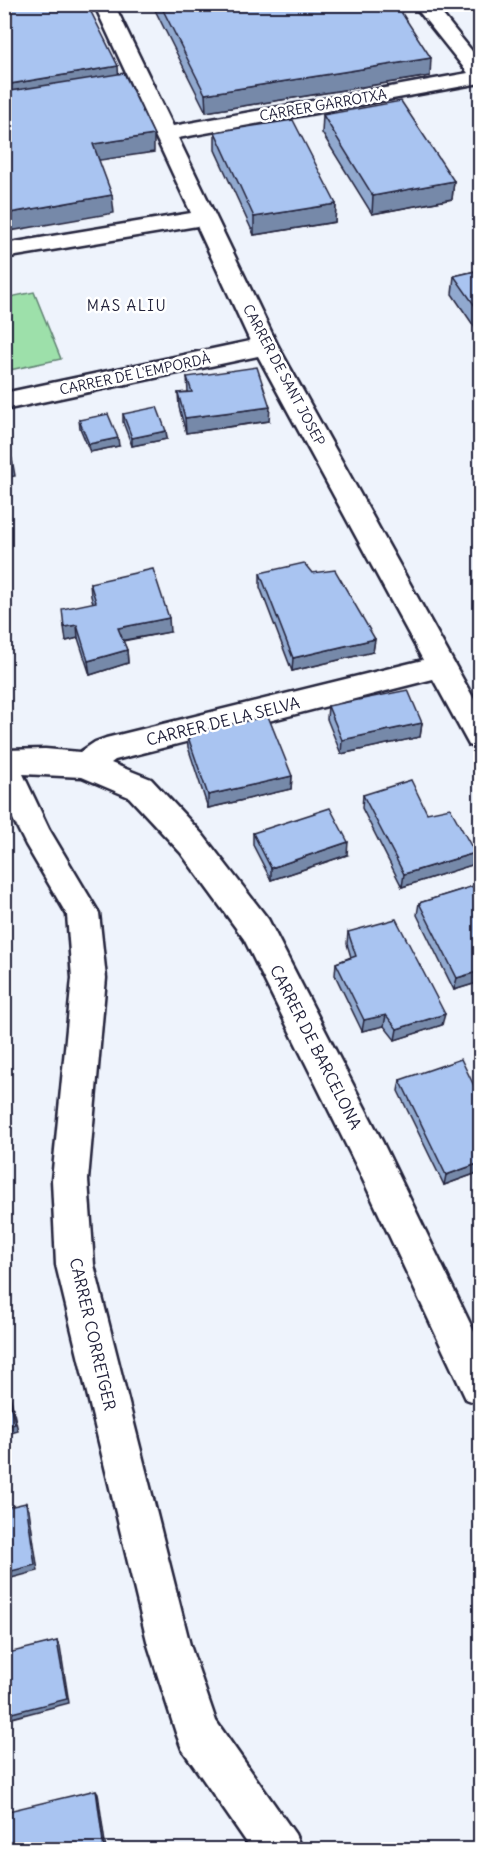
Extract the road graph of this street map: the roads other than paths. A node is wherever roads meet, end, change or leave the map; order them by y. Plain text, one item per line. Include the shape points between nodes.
1 (104, 4) edge
2 (423, 4) edge
3 (480, 76) edge
4 (166, 134) junction
5 (206, 218) junction
6 (4, 251) edge
7 (265, 346) junction
8 (4, 402) edge
9 (443, 666) junction
10 (480, 737) edge
11 (4, 765) edge
12 (85, 765) junction
13 (480, 1385) edge
14 (279, 1850) edge

1 - 4 street, CARRER DE SANT JOSEP
2 - 3 street
3 - 4 street, CARRER GARROTXA
4 - 5 street, CARRER DE SANT JOSEP
5 - 6 street
5 - 7 street, CARRER DE SANT JOSEP
7 - 8 street, CARRER DE L'EMPORDÀ
7 - 9 street, CARRER DE SANT JOSEP
9 - 10 street, CARRER DE SANT JOSEP
9 - 12 street, CARRER DE LA SELVA via 106,750
11 - 12 street via 45,761
11 - 14 street, CARRER CORRETGER via 37,836 83,913 89,978 70,1180 75,1265 170,1645 198,1733
12 - 13 street, CARRER DE BARCELONA via 140,788 192,844 256,928

